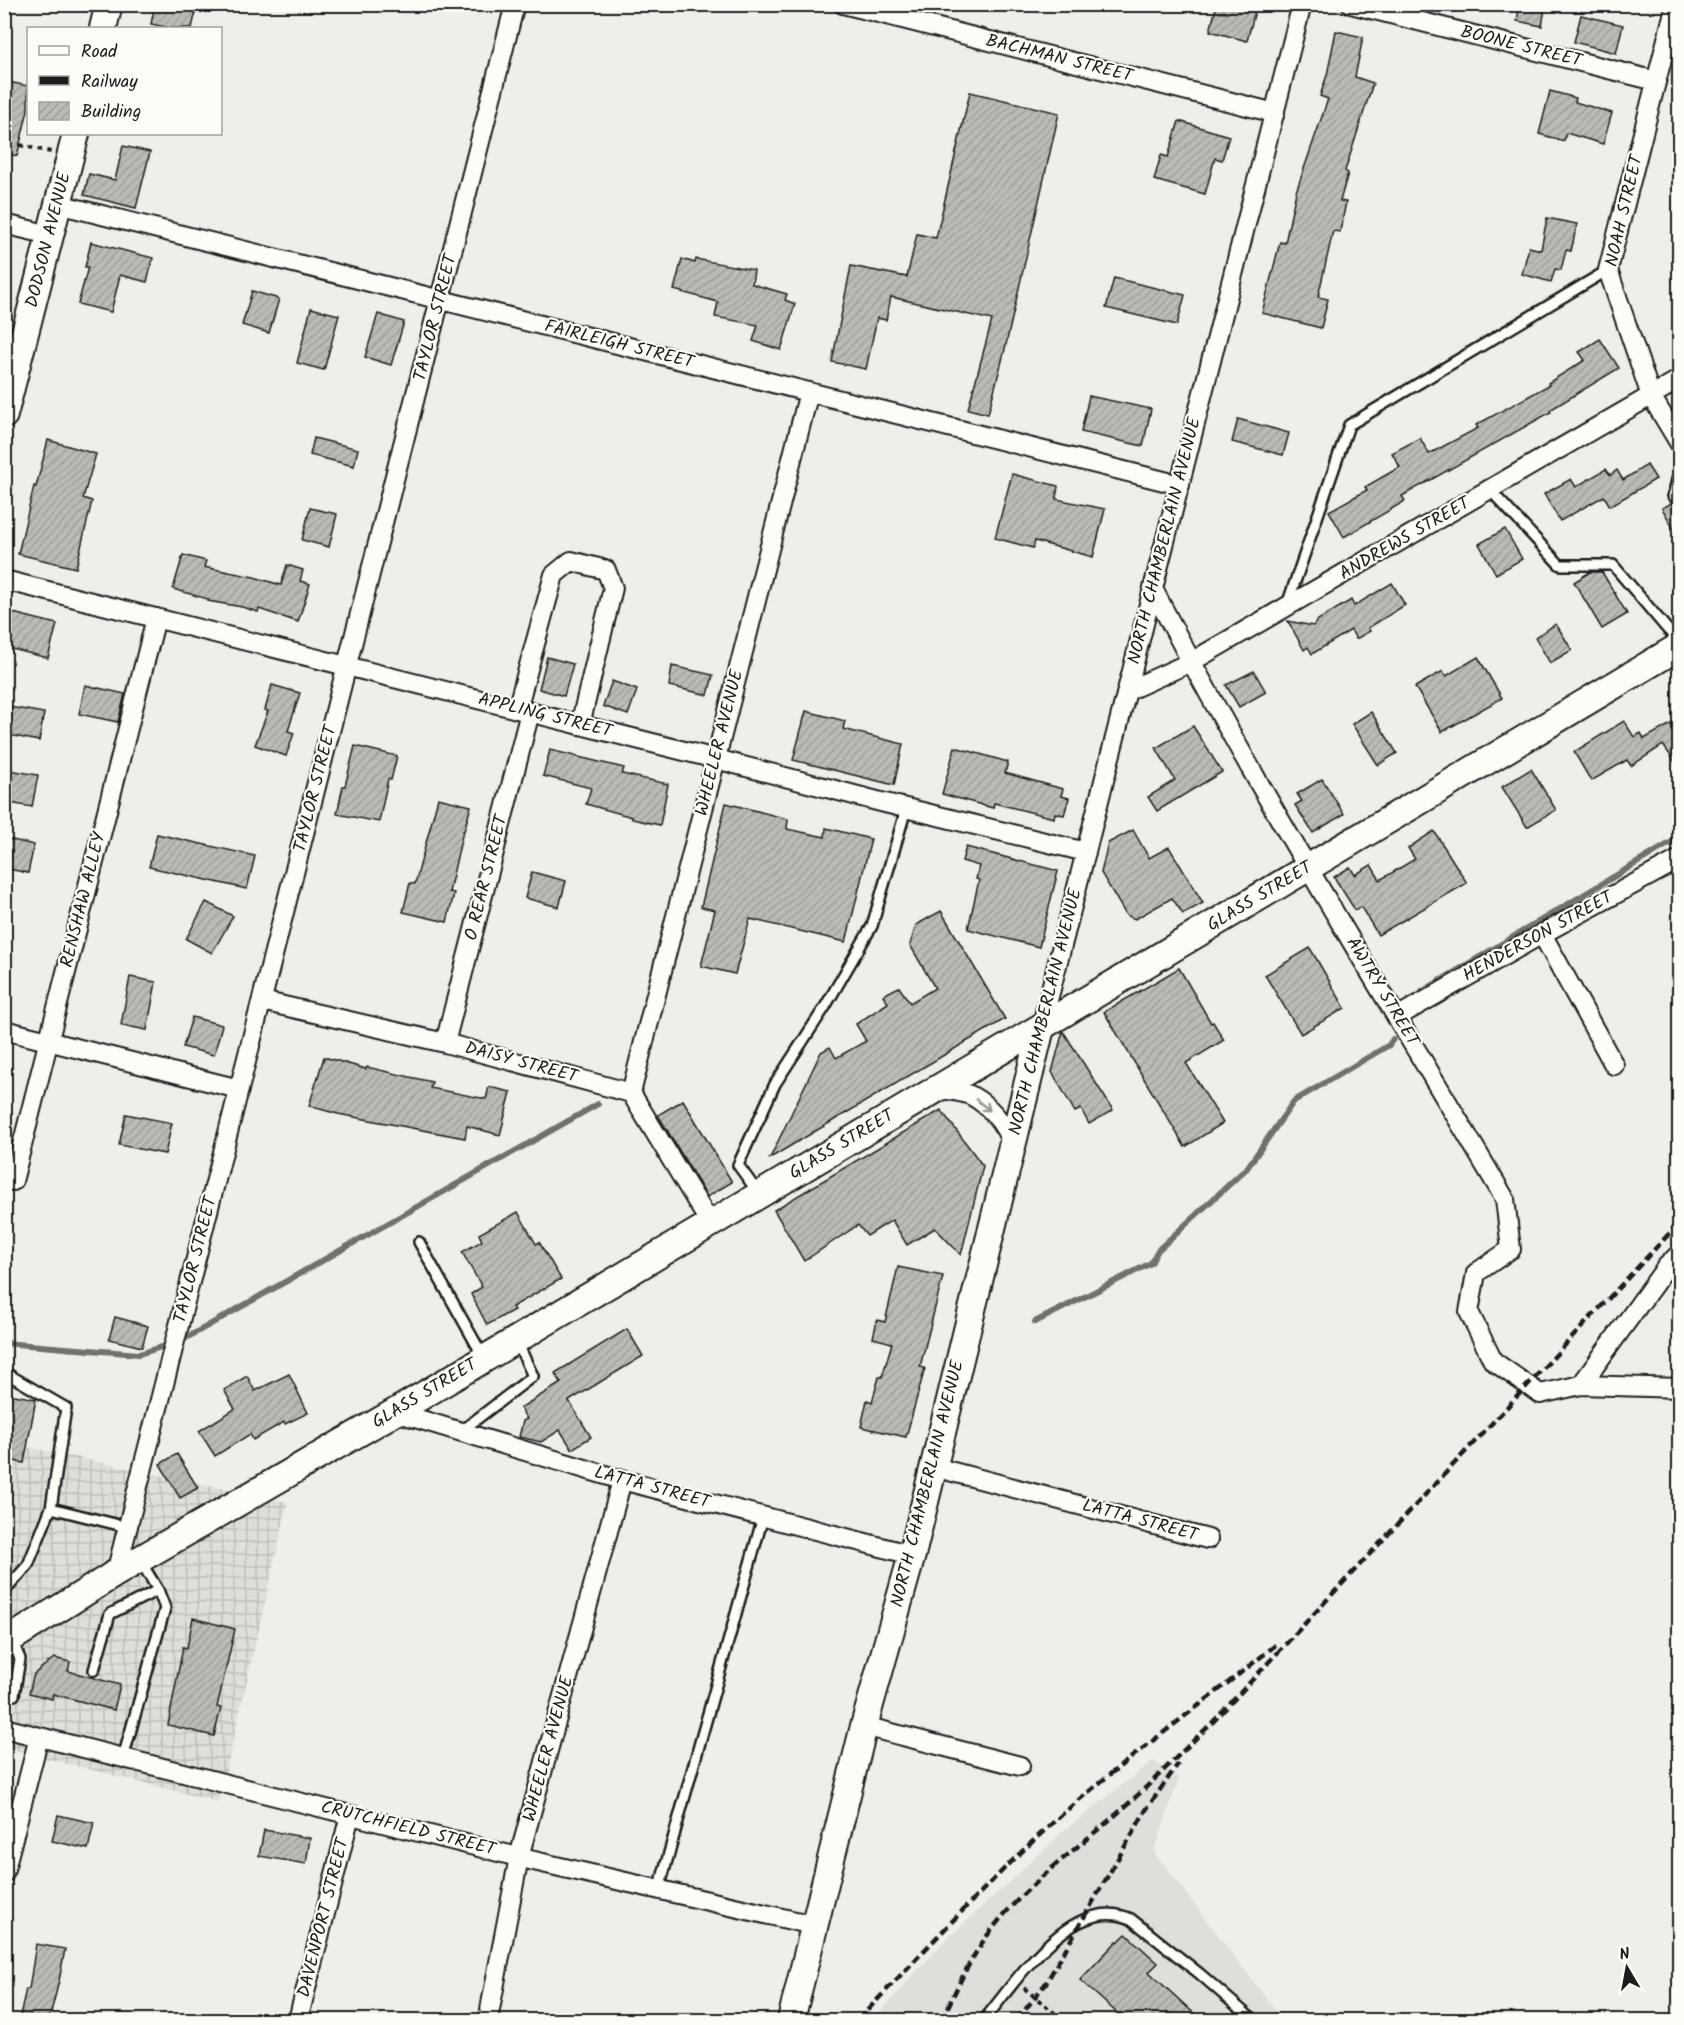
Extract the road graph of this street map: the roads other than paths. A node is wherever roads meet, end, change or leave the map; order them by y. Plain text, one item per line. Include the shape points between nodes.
1 (109, 4) edge
2 (515, 4) edge
3 (843, 4) edge
4 (1302, 4) edge
5 (1351, 4) edge
6 (1676, 4) edge
7 (908, 12) edge
8 (103, 27) edge
9 (1656, 81) junction
10 (1275, 113) junction
11 (76, 135) edge
12 (58, 204) junction
13 (4, 224) edge
14 (50, 235) junction
15 (1608, 270) junction
16 (440, 300) junction
17 (1680, 379) edge
18 (809, 393) junction
19 (1652, 396) junction
20 (4, 416) edge
21 (1680, 444) edge
22 (1680, 479) edge
23 (1180, 485) junction
24 (1490, 490) junction
25 (1673, 496) dead end
26 (4, 580) edge
27 (1153, 589) junction
28 (1287, 607) junction
29 (156, 618) junction
30 (1680, 640) edge
31 (1680, 646) edge
32 (1191, 663) junction
33 (347, 666) junction
34 (1127, 692) junction
35 (523, 711) junction
36 (580, 725) junction
37 (716, 759) junction
38 (906, 808) junction
39 (1086, 852) junction
40 (1679, 859) edge
41 (1307, 868) junction
42 (1542, 934) junction
43 (262, 1001) junction
44 (1397, 1017) junction
45 (1041, 1028) junction
46 (4, 1030) edge
47 (48, 1041) junction
48 (445, 1043) junction
49 (1614, 1065) dead end
50 (938, 1088) junction
51 (239, 1089) junction
52 (631, 1093) junction
53 (1012, 1143) junction
54 (13, 1181) dead end
55 (759, 1194) junction
56 (710, 1223) junction
57 (419, 1242) dead end
58 (1680, 1253) edge
59 (515, 1340) junction
60 (485, 1359) junction
61 (4, 1372) edge
62 (1581, 1385) junction
63 (1680, 1388) edge
64 (395, 1412) junction
65 (460, 1433) junction
66 (934, 1467) junction
67 (622, 1480) junction
68 (51, 1508) junction
69 (763, 1517) junction
70 (128, 1527) junction
71 (1208, 1539) dead end
72 (912, 1555) junction
73 (139, 1559) junction
74 (116, 1573) junction
75 (158, 1590) junction
76 (4, 1592) edge
77 (7, 1637) edge
78 (94, 1670) dead end
79 (4, 1697) edge
80 (864, 1726) junction
81 (4, 1728) edge
82 (39, 1737) junction
83 (123, 1758) junction
84 (1020, 1766) dead end
85 (350, 1815) junction
86 (519, 1857) junction
87 (4, 1873) edge
88 (659, 1889) junction
89 (813, 1925) junction
90 (298, 2020) edge
91 (488, 2020) edge
92 (791, 2020) edge
93 (984, 2020) edge
94 (1253, 2020) edge

1 - 8 main road
2 - 16 street, TAYLOR STREET
3 - 7 street, BACHMAN STREET
4 - 10 street, NORTH CHAMBERLAIN AVENUE
5 - 9 street, BOONE STREET
6 - 9 street, NOAH STREET
7 - 10 street, BACHMAN STREET
9 - 15 street, NOAH STREET
10 - 23 street, NORTH CHAMBERLAIN AVENUE
11 - 12 main road, DODSON AVENUE
12 - 14 main road, DODSON AVENUE
12 - 16 street, FAIRLEIGH STREET
13 - 14 street
14 - 20 main road, DODSON AVENUE
15 - 19 street, NOAH STREET
15 - 28 lane via 1349,425
16 - 18 street, FAIRLEIGH STREET
16 - 33 street, TAYLOR STREET
17 - 19 street, ANDREWS STREET
18 - 23 street, FAIRLEIGH STREET
18 - 37 street, WHEELER AVENUE
19 - 21 street, NOAH STREET
19 - 24 street, ANDREWS STREET
22 - 25 lane
23 - 27 street, NORTH CHAMBERLAIN AVENUE
24 - 28 street, ANDREWS STREET
24 - 30 lane via 1560,565 1613,565
26 - 29 street, APPLING STREET
27 - 32 street, AWTRY STREET
27 - 34 street, NORTH CHAMBERLAIN AVENUE
28 - 32 street, ANDREWS STREET
29 - 33 street, APPLING STREET
29 - 47 street, RENSHAW ALLEY
31 - 41 main road, GLASS STREET
32 - 34 street, ANDREWS STREET
32 - 41 street, AWTRY STREET
33 - 35 street, APPLING STREET
33 - 43 street, TAYLOR STREET
34 - 39 street, NORTH CHAMBERLAIN AVENUE
35 - 36 street, APPLING STREET
35 - 36 street, O REAR STREET via 554,576 571,561 606,570 613,588
35 - 48 street, O REAR STREET
36 - 37 street, APPLING STREET
37 - 38 street, APPLING STREET
37 - 52 street, WHEELER AVENUE
38 - 39 street, APPLING STREET
38 - 55 lane via 872,926 775,1084 738,1165
39 - 45 street, NORTH CHAMBERLAIN AVENUE
40 - 42 street, HENDERSON STREET
41 - 44 street, AWTRY STREET
41 - 45 main road, GLASS STREET
42 - 44 street, HENDERSON STREET
42 - 49 street
43 - 48 street, DAISY STREET
43 - 51 street, TAYLOR STREET
44 - 62 street, AWTRY STREET via 1505,1200 1511,1249 1476,1273 1469,1312 1493,1361 1540,1394
45 - 50 main road, GLASS STREET
45 - 53 main road, NORTH CHAMBERLAIN AVENUE
46 - 47 street
47 - 51 street
47 - 54 street, RENSHAW ALLEY
48 - 52 street, DAISY STREET
50 -> 53 street via 970,1095 1005,1126
50 - 55 main road, GLASS STREET
51 - 70 street, TAYLOR STREET
52 - 56 street
53 - 66 main road, NORTH CHAMBERLAIN AVENUE
55 - 56 main road, GLASS STREET
56 - 59 main road, GLASS STREET
57 - 60 lane
58 - 62 street
59 - 60 main road, GLASS STREET
59 - 65 lane via 533,1376
60 - 64 main road, GLASS STREET
61 - 68 lane via 66,1408
62 - 63 street
64 - 65 street, LATTA STREET
64 - 73 main road, GLASS STREET
65 - 67 street, LATTA STREET
66 - 71 street, LATTA STREET
66 - 72 main road, NORTH CHAMBERLAIN AVENUE
67 - 69 street, LATTA STREET
67 - 86 street, WHEELER AVENUE
68 - 70 lane
68 - 76 lane via 28,1565
69 - 72 street, LATTA STREET
69 - 88 lane
70 - 74 street, TAYLOR STREET
72 - 80 main road, NORTH CHAMBERLAIN AVENUE
73 - 74 main road, GLASS STREET
73 - 75 lane
74 - 77 main road, GLASS STREET
75 - 78 lane via 110,1614
75 - 83 lane via 165,1608
77 - 79 lane via 20,1659 14,1695
80 - 84 street
80 - 89 main road, NORTH CHAMBERLAIN AVENUE
81 - 82 street, CRUTCHFIELD STREET
82 - 83 street, CRUTCHFIELD STREET
82 - 87 street
83 - 85 street, CRUTCHFIELD STREET
85 - 86 street, CRUTCHFIELD STREET
85 - 90 street, DAVENPORT STREET
86 - 88 street, CRUTCHFIELD STREET
86 - 91 street, WHEELER AVENUE
88 - 89 street, CRUTCHFIELD STREET
89 - 92 main road, NORTH CHAMBERLAIN AVENUE
93 - 94 lane via 1052,1940 1097,1916 1121,1915 1131,1919

